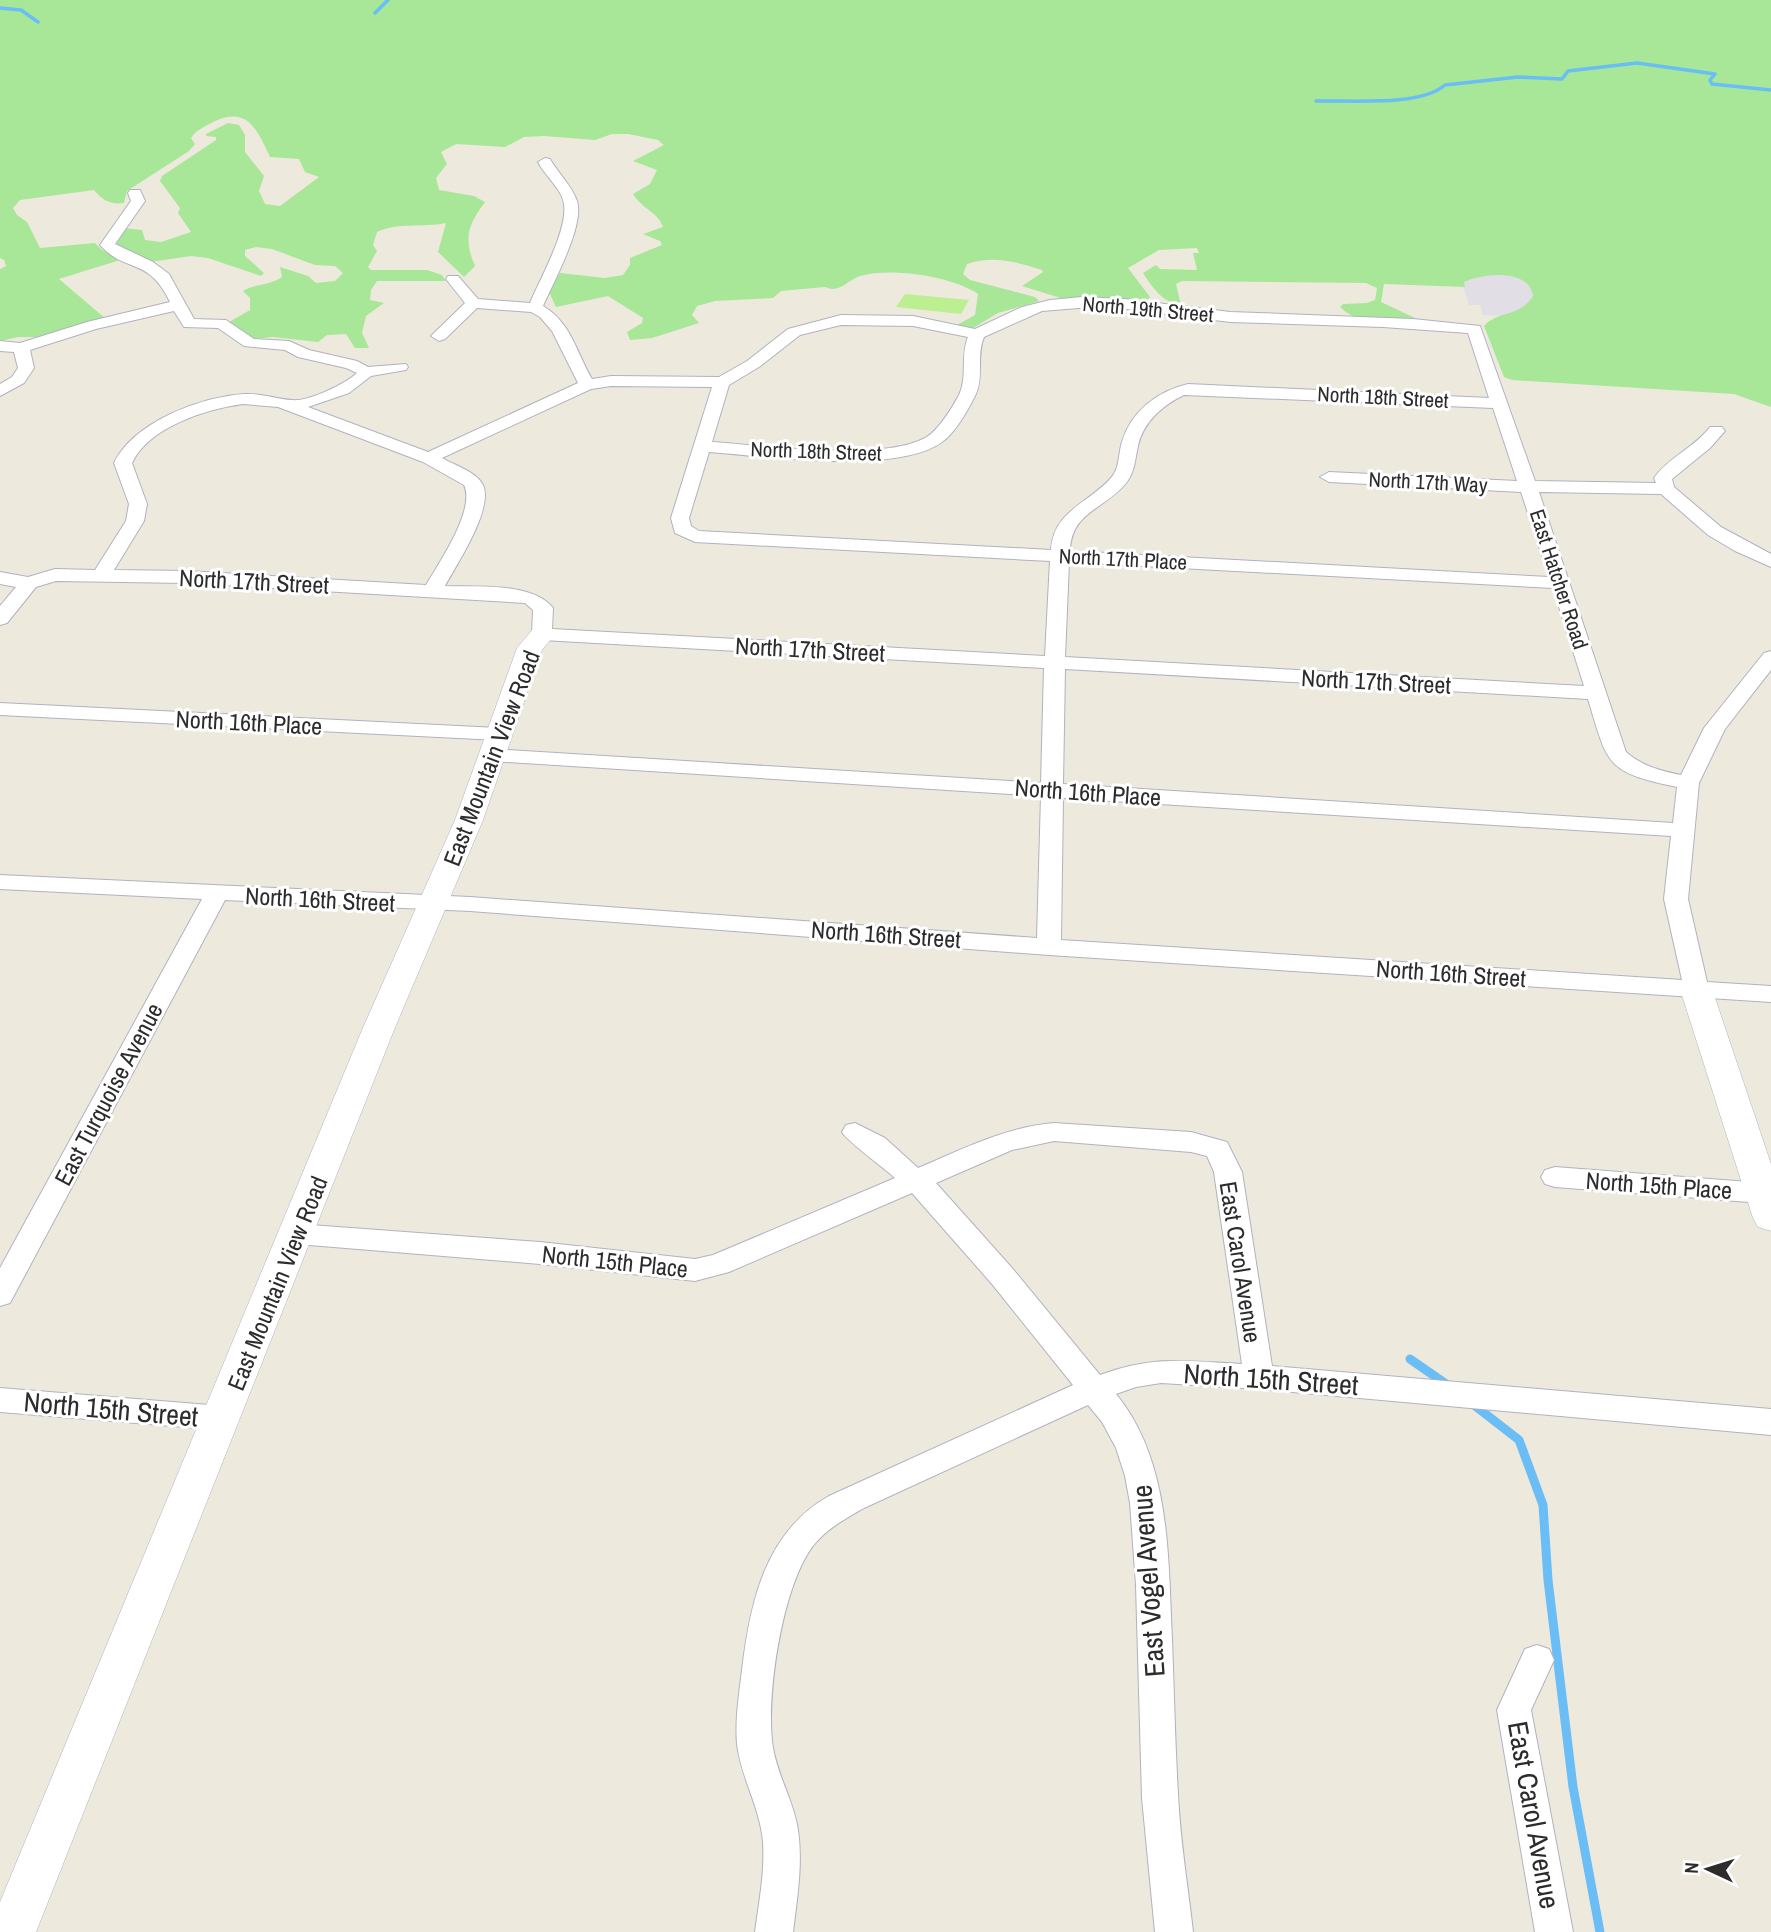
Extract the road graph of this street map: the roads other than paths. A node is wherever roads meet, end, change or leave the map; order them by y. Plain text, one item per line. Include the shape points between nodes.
1 (545, 162) dead end
2 (135, 193) dead end
3 (453, 279) dead end
4 (473, 303) junction
5 (179, 305) junction
6 (535, 308) junction
7 (1474, 329) joint
8 (977, 334) junction
9 (439, 336) dead end
10 (0, 346) edge
11 (21, 348) junction
12 (400, 367) dead end
13 (366, 372) junction
14 (722, 382) junction
15 (587, 385) junction
16 (0, 391) edge
17 (1499, 403) junction
18 (292, 406) junction
19 (1716, 431) dead end
20 (702, 446) junction
21 (429, 458) junction
22 (1329, 477) dead end
23 (1528, 485) junction
24 (1666, 488) junction
25 (1059, 556) junction
26 (1771, 561) edge
27 (102, 574) junction
28 (0, 578) edge
29 (29, 583) junction
30 (1561, 583) junction
31 (433, 589) junction
32 (0, 620) edge
33 (542, 634) junction
34 (1771, 658) edge
35 (1055, 663) junction
36 (1595, 693) junction
37 (0, 709) edge
38 (495, 744) junction
39 (1688, 783) junction
40 (1053, 789) junction
41 (1684, 830) junction
42 (7, 882) edge
43 (216, 894) junction
44 (432, 903) junction
45 (0, 905) edge
46 (1049, 947) junction
47 (1696, 989) junction
48 (1771, 994) edge
49 (855, 1132) dead end
50 (1217, 1149) joint
51 (1555, 1177) dead end
52 (916, 1181) junction
53 (1767, 1205) edge
54 (297, 1234) junction
55 (0, 1295) edge
56 (1259, 1377) junction
57 (1095, 1391) junction
58 (0, 1400) edge
59 (222, 1418) junction
60 (1771, 1422) edge
61 (1537, 1661) dead end
62 (12, 1932) edge
63 (774, 1932) edge
64 (1174, 1932) edge
65 (1554, 1932) edge

1 - 6 street via 571,204 562,245
2 - 5 street via 138,201 107,245 156,268
3 - 4 street
4 - 6 street
4 - 9 street
5 - 11 street via 92,325
5 - 13 street via 189,324 221,323 250,343 351,364
6 - 15 street via 548,313
7 - 8 street, North 19th Street via 1227,317 1091,302 1027,310
7 - 17 street, East Hatcher Road
8 - 14 street via 886,320 822,323 786,336
8 - 20 street, North 18th Street via 970,348 970,390 936,439 924,445 881,454
10 - 11 street
11 - 16 street via 26,368 18,380
12 - 13 street
13 - 18 street via 340,391
14 - 15 street
14 - 20 street
15 - 21 street
17 - 23 street, East Hatcher Road
17 - 25 street, North 18th Street via 1183,390 1145,416 1130,442 1126,469 1117,483 1066,525
18 - 21 street
18 - 27 street via 237,400 142,435 130,446 123,463 138,504 134,524
19 - 24 street via 1710,441 1670,469 1663,478
20 - 25 street, North 17th Place via 680,518 686,533
21 - 31 street via 470,481 476,495
22 - 23 street, North 17th Way
23 - 24 street
23 - 30 street, East Hatcher Road
24 - 26 street via 1725,539
25 - 30 street, North 17th Place
25 - 35 street
27 - 29 street, North 17th Street via 55,575
27 - 31 street, North 17th Street
28 - 29 street
29 - 32 street
30 - 36 street, East Hatcher Road
31 - 33 street, North 17th Street via 531,598 543,608
33 - 35 street, North 17th Street
33 - 38 street, East Mountain View Road via 530,648
34 - 39 street via 1715,729
35 - 36 street, North 17th Street
35 - 40 street
36 - 39 street, East Hatcher Road via 1616,755 1626,765
37 - 38 street, North 16th Place
38 - 40 street, North 16th Place
38 - 44 street, East Mountain View Road via 469,820
39 - 41 street
40 - 41 street, North 16th Place
40 - 46 street
41 - 47 street via 1676,899
42 - 43 street, North 16th Street
42 - 45 street
43 - 44 street, North 16th Street
43 - 55 street, East Turquoise Avenue
44 - 46 street, North 16th Street
44 - 54 street, East Mountain View Road
46 - 47 street, North 16th Street
47 - 48 street, North 16th Street
47 - 53 street
49 - 52 street
50 - 52 street, North 15th Place via 1191,1142 1033,1133
50 - 56 street, East Carol Avenue via 1228,1172
51 - 53 street, North 15th Place
52 - 54 street, North 15th Place via 719,1265 695,1270
52 - 57 street, East Vogel Avenue via 1002,1276
54 - 59 street, East Mountain View Road
56 - 57 street, North 15th Street via 1161,1371 1134,1375
56 - 60 street, North 15th Street
57 - 63 street, North 15th Street via 853,1499 806,1530 791,1551 777,1579 759,1672 754,1742 778,1817 781,1870
57 - 64 street, East Vogel Avenue via 1131,1447 1146,1503 1160,1798
58 - 59 street, North 15th Street
59 - 62 street, East Mountain View Road
61 - 65 street, East Carol Avenue via 1514,1710

